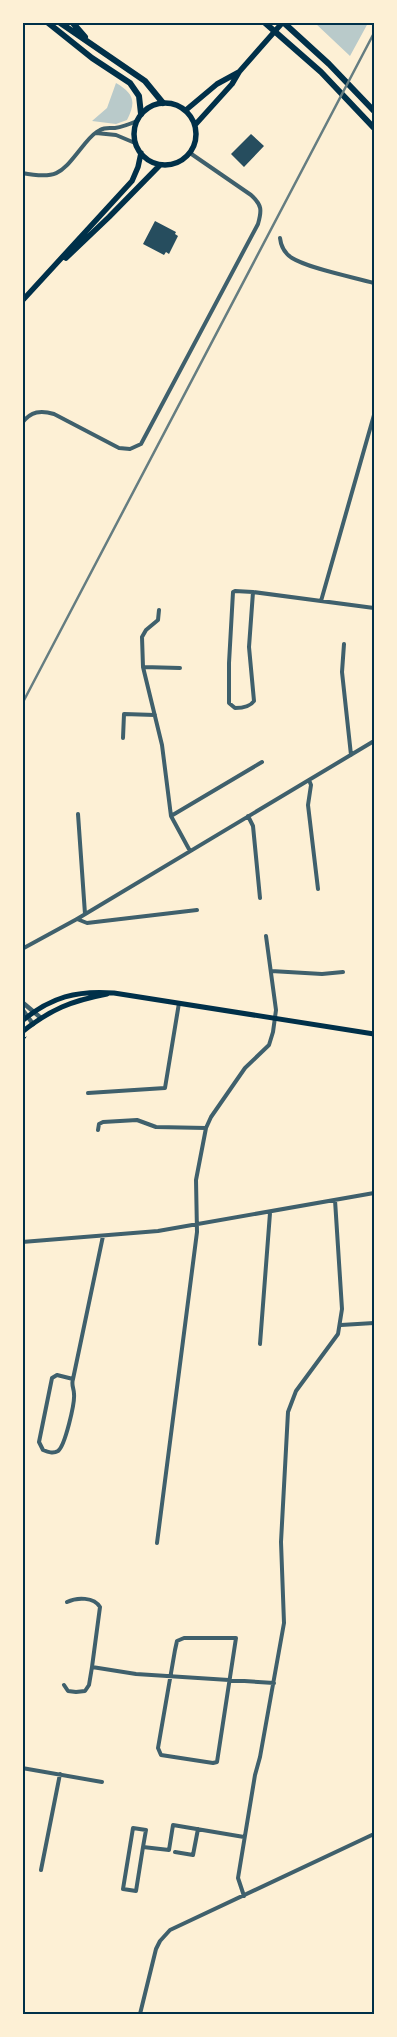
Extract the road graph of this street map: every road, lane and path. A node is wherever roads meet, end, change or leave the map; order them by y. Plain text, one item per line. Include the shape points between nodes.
1 (59, 22) edge
2 (72, 22) edge
3 (264, 22) edge
4 (283, 22) edge
5 (49, 24) edge
6 (91, 44) junction
7 (239, 72) junction
8 (163, 103) junction
9 (186, 110) junction
10 (374, 111) edge
11 (141, 114) junction
12 (137, 121) junction
13 (195, 125) junction
14 (374, 128) edge
15 (94, 134) junction
16 (136, 143) junction
17 (140, 153) junction
18 (190, 154) junction
19 (160, 165) junction
20 (22, 174) edge
21 (280, 238) dead end
22 (374, 283) edge
23 (33, 289) junction
24 (22, 301) edge
25 (374, 415) edge
26 (22, 423) edge
27 (253, 592) junction
28 (321, 601) junction
29 (374, 608) edge
30 (159, 610) dead end
31 (344, 644) dead end
32 (143, 666) junction
33 (180, 668) dead end
34 (155, 715) junction
35 (123, 738) dead end
36 (374, 741) edge
37 (351, 755) junction
38 (262, 762) dead end
39 (309, 780) junction
40 (78, 814) dead end
41 (172, 816) junction
42 (248, 816) junction
43 (190, 851) junction
44 (318, 889) dead end
45 (260, 898) dead end
46 (197, 910) dead end
47 (85, 914) junction
48 (77, 919) junction
49 (266, 936) dead end
50 (22, 949) edge
51 (271, 971) junction
52 (343, 972) dead end
53 (114, 993) junction
54 (22, 1002) edge
55 (179, 1003) junction
56 (22, 1009) edge
57 (36, 1011) junction
58 (41, 1018) junction
59 (276, 1018) junction
60 (25, 1020) edge
61 (33, 1024) junction
62 (22, 1032) edge
63 (374, 1034) edge
64 (88, 1093) dead end
65 (206, 1128) junction
66 (98, 1130) dead end
67 (374, 1193) edge
68 (335, 1200) junction
69 (270, 1213) junction
70 (197, 1226) junction
71 (103, 1236) junction
72 (22, 1242) edge
73 (374, 1323) edge
74 (341, 1325) junction
75 (260, 1344) dead end
76 (73, 1378) junction
77 (157, 1543) dead end
78 (67, 1602) dead end
79 (92, 1667) junction
80 (170, 1676) junction
81 (231, 1680) junction
82 (274, 1682) junction
83 (64, 1685) dead end
84 (22, 1768) edge
85 (60, 1774) junction
86 (102, 1782) dead end
87 (198, 1829) junction
88 (374, 1834) edge
89 (244, 1837) junction
90 (143, 1846) junction
91 (176, 1852) dead end
92 (41, 1870) dead end
93 (244, 1896) junction
94 (140, 2014) edge

1 - 6 highway
2 - 6 highway
3 - 14 highway via 321,72
4 - 7 main road
4 - 10 highway
5 - 11 highway via 130,83 139,96
6 - 8 highway via 145,81
7 - 9 main road via 217,84
7 - 13 main road
8 - 9 main road
8 - 11 main road
9 - 13 main road
11 - 12 main road
12 - 15 street
12 - 16 main road
13 - 18 main road via 196,135
15 - 16 street via 116,135
15 - 20 street via 56,174 40,177
16 - 17 main road
17 - 19 main road
17 - 23 main road via 132,181
18 - 19 main road via 176,163
18 - 26 street via 251,195 262,212 141,444 130,449 119,448 44,411 35,412
19 - 23 main road
21 - 22 street via 284,251 300,262
23 - 24 main road
25 - 28 street
27 - 27 street via 235,591 232,594 230,703 236,708 244,708 254,700 249,647
27 - 28 street
28 - 29 street
30 - 32 street via 158,620 142,637
31 - 37 street via 342,672
32 - 33 street
32 - 34 street
34 - 35 street via 124,714
34 - 41 street
36 - 37 street
37 - 39 street
38 - 41 street
39 - 42 street
39 - 44 street via 308,805
40 - 47 street
41 - 43 street
42 - 43 street
42 - 45 street via 253,826
43 - 47 street
46 - 48 street via 87,923
47 - 48 street
48 - 50 street
49 - 51 street
51 - 52 street
51 - 59 street
53 - 55 main road
53 - 57 main road via 76,993
53 - 58 main road via 78,1000
54 - 57 street
55 - 59 main road
55 - 64 street via 165,1088
56 - 60 street
57 - 58 street
57 - 60 main road
58 - 61 main road
59 - 63 main road
59 - 65 street via 269,1045 245,1068
60 - 61 street
61 - 62 main road
65 - 66 street via 156,1127 138,1120 103,1122
65 - 70 street via 196,1180
67 - 68 street
68 - 69 street
68 - 74 street
69 - 70 street
69 - 75 street
70 - 71 street
70 - 77 street
71 - 72 street
71 - 76 street
73 - 74 street
74 - 82 street via 334,1342 296,1391 288,1412 281,1542 284,1622
76 - 76 street via 74,1395 63,1444 58,1451 50,1453 43,1450 39,1442 52,1378 57,1375
78 - 79 street via 75,1598 95,1601 100,1607
79 - 80 street
79 - 83 street via 85,1691 68,1691
80 - 81 street
80 - 81 street via 177,1641 184,1638 236,1638
80 - 81 street via 158,1748 161,1755 213,1764 218,1762
81 - 82 street
82 - 89 street
84 - 85 street
85 - 86 street
85 - 92 street
87 - 89 street
87 - 90 street via 173,1825 169,1850
87 - 91 street via 193,1855
88 - 93 street
89 - 93 street via 238,1878
90 - 90 street via 146,1830 133,1828 123,1889 136,1891
93 - 94 street via 170,1930 160,1941

